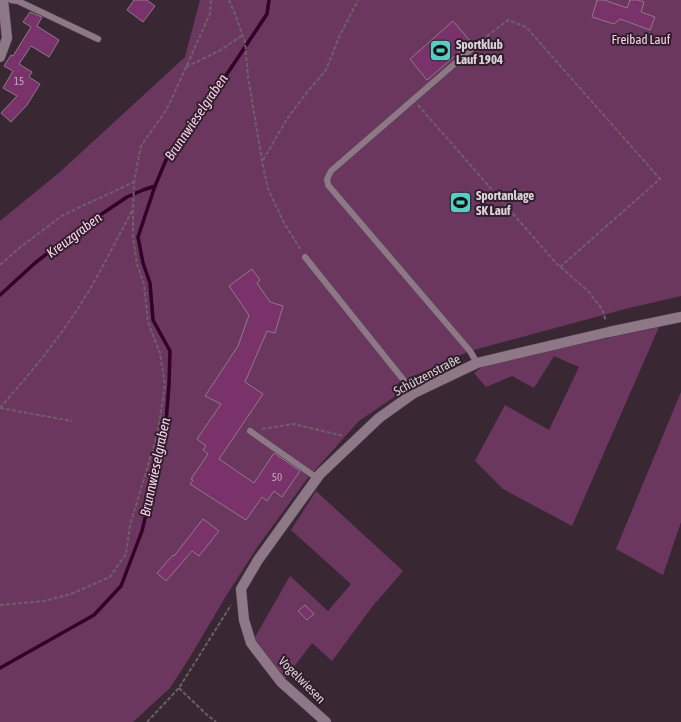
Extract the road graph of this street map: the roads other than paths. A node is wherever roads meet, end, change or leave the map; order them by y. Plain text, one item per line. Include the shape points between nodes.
1 (3, 0) edge
2 (11, 0) edge
3 (98, 39) dead end
4 (475, 46) road end
5 (0, 57) edge
6 (306, 257) road end
7 (681, 317) edge
8 (477, 364) junction
9 (414, 393) junction
10 (250, 431) road end
11 (317, 478) junction
12 (241, 589) joint
13 (326, 722) edge

1 - 5 street via 7,38
2 - 3 lane
4 - 8 lane via 331,171 327,179 328,185 470,351
6 - 9 lane
7 - 8 street, Schützenstraße
8 - 9 street, Schützenstraße
9 - 11 street, Schützenstraße via 379,418
10 - 11 lane
11 - 12 street, Schützenstraße via 258,560
12 - 13 street, Vogelwiesen via 244,620 251,644 281,682

